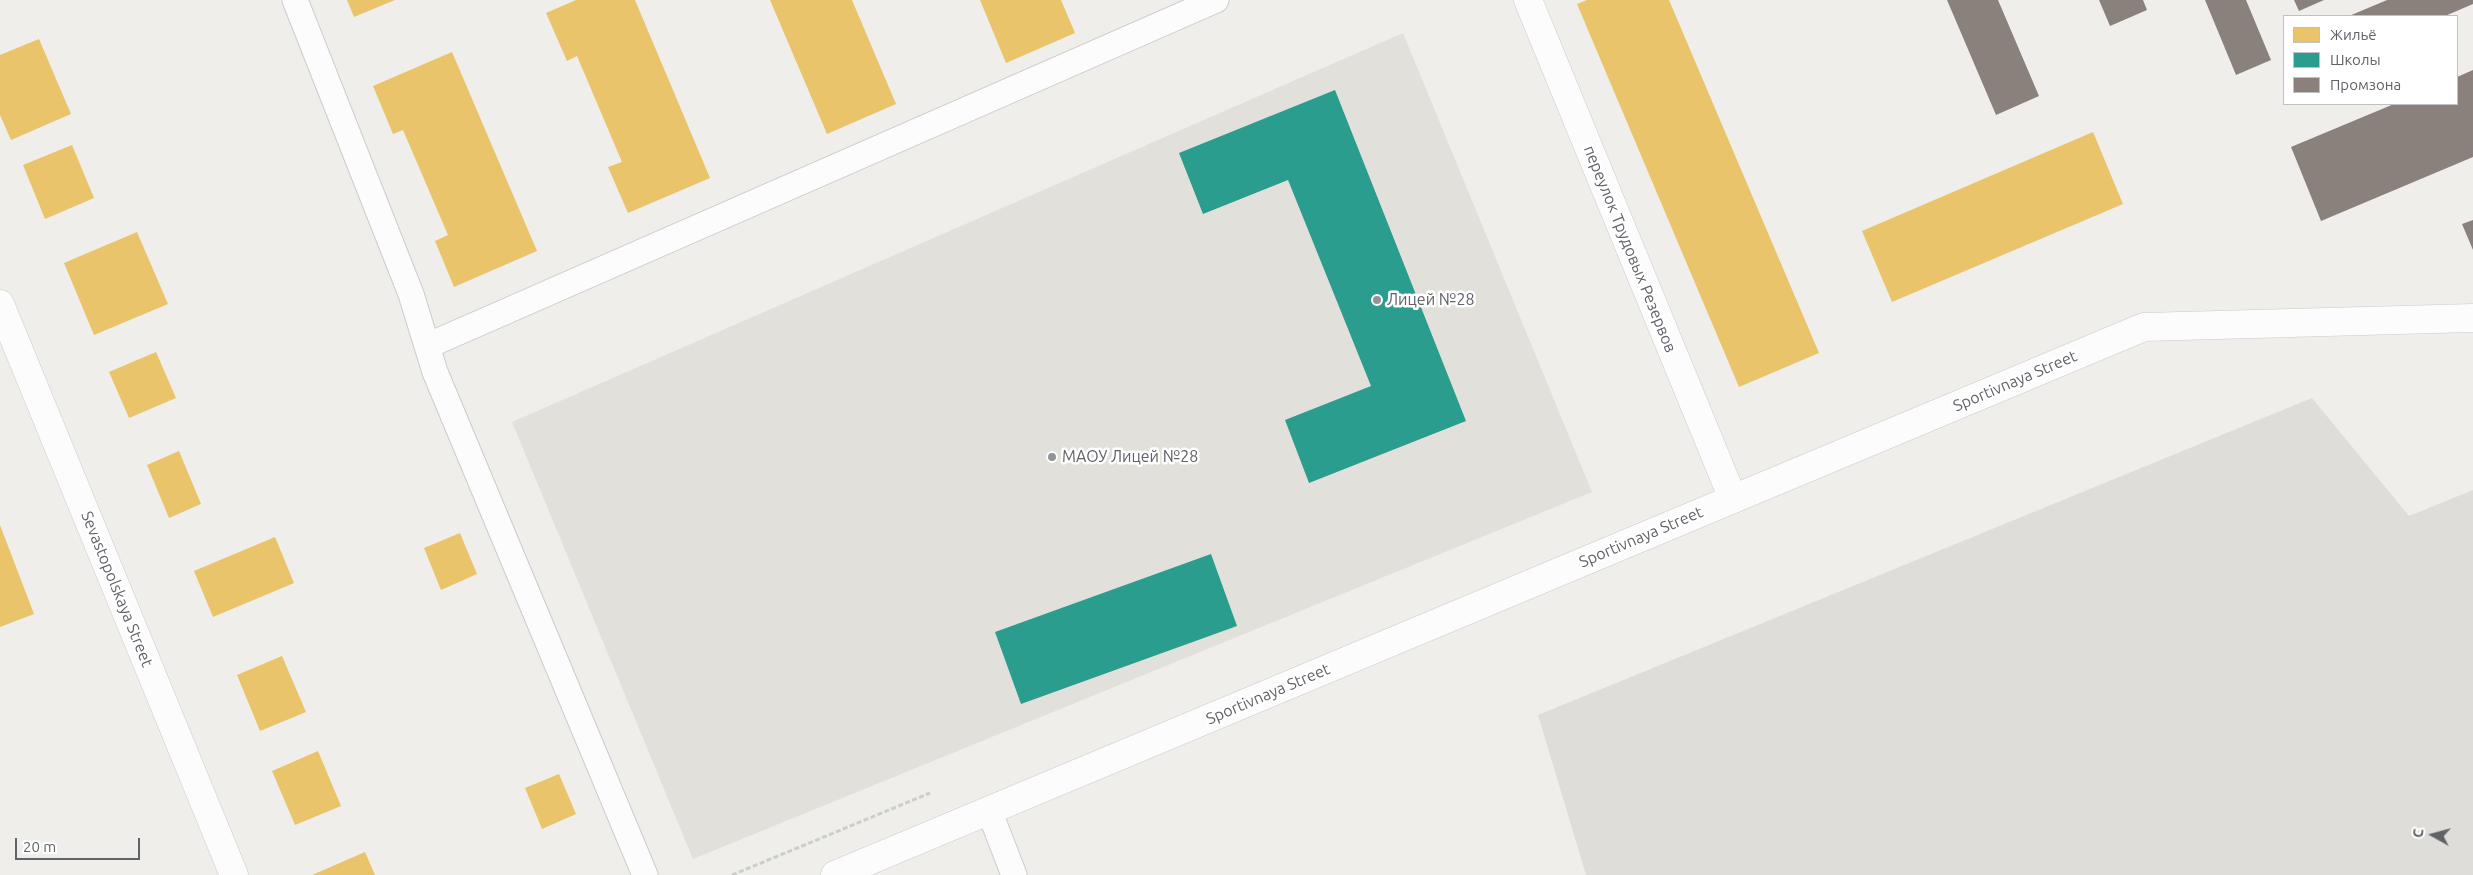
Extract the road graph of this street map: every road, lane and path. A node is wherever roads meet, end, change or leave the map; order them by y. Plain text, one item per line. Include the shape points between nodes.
1 (295, 0) edge
2 (1216, 0) edge
3 (1528, 0) edge
4 (0, 304) edge
5 (2473, 318) edge
6 (427, 346) junction
7 (1733, 499) junction
8 (989, 810) junction
9 (234, 875) edge
10 (645, 875) edge
11 (835, 875) edge
12 (1014, 875) edge

1 - 6 lane via 411,294
2 - 6 lane
3 - 7 street, переулок Трудовых Резервов
4 - 9 street, Sevastopolskaya Street
5 - 7 street, Sportivnaya Street via 2144,327
6 - 10 lane via 435,372
7 - 8 street, Sportivnaya Street
8 - 11 street, Sportivnaya Street
8 - 12 lane

